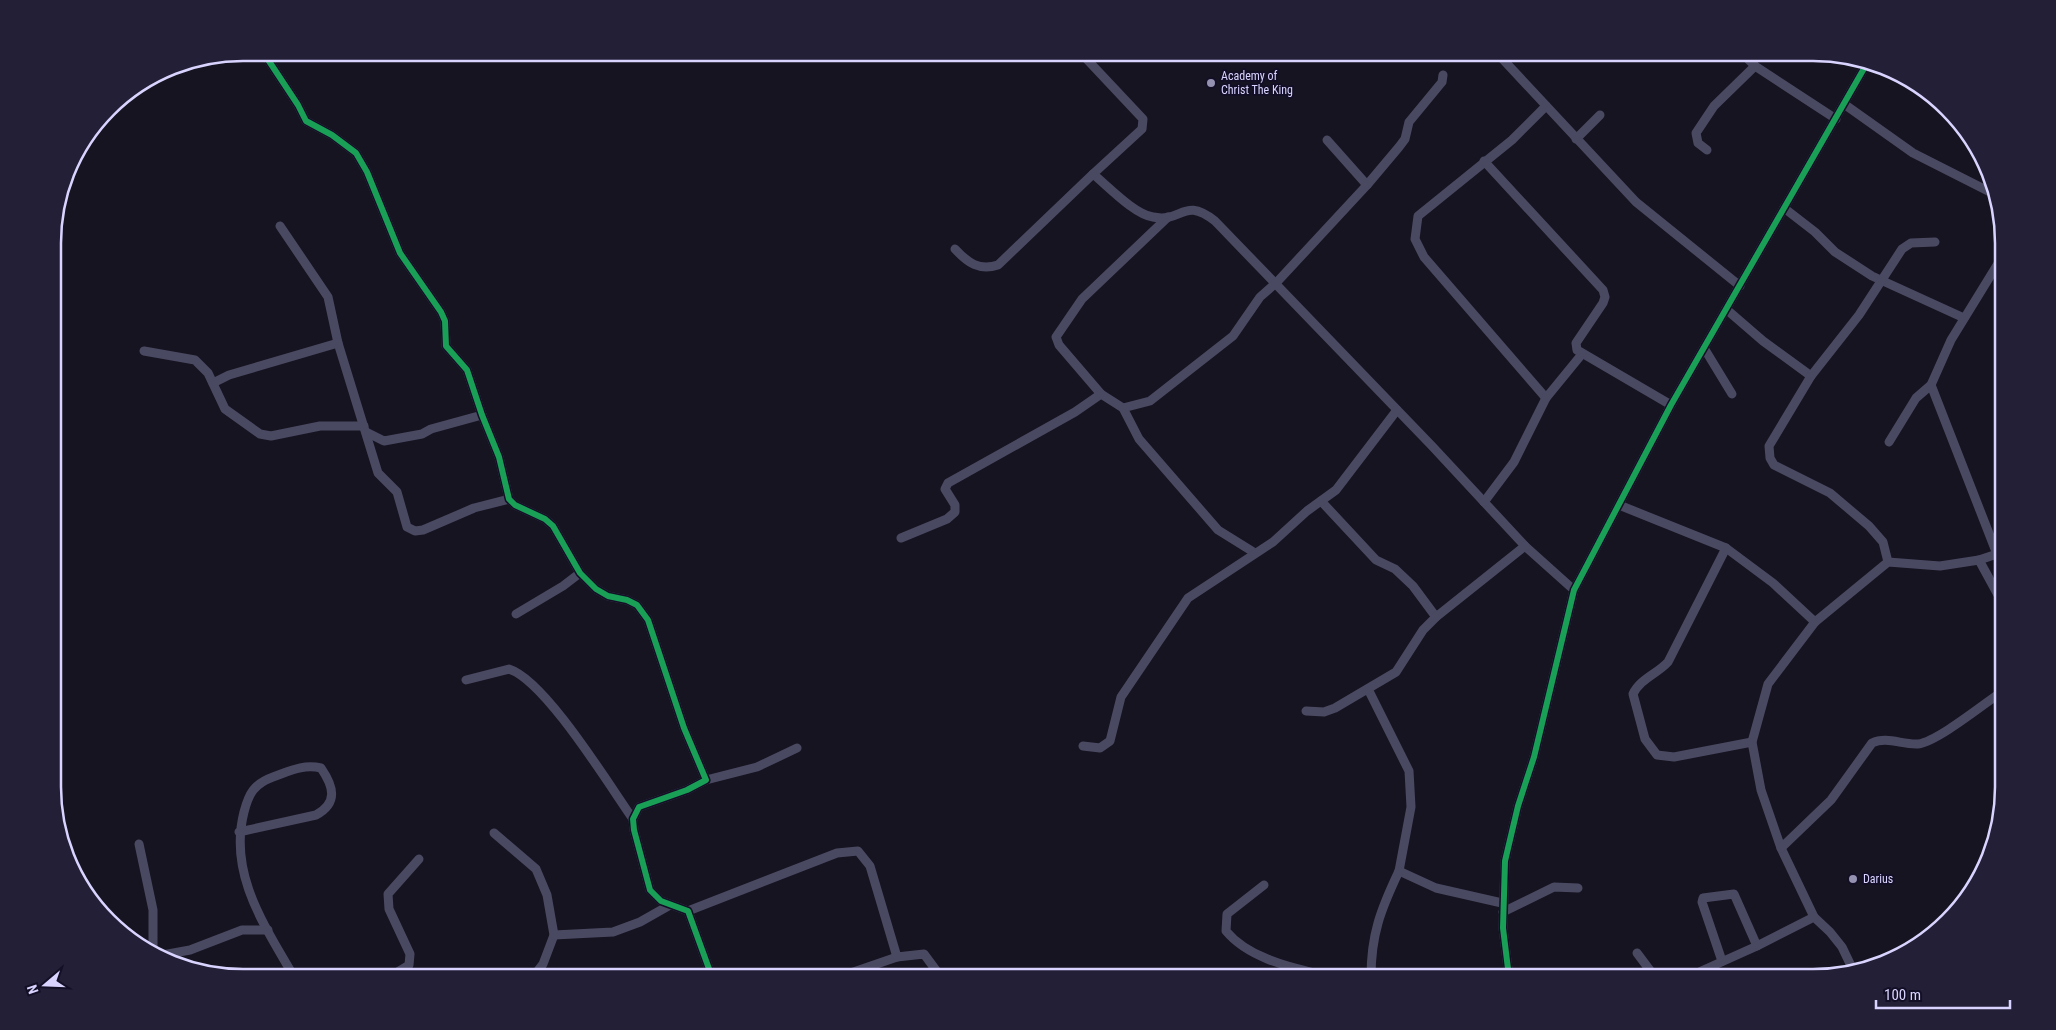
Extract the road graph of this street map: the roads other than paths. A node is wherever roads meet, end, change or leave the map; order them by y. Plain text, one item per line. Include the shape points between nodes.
1 (269, 61) edge
2 (1088, 61) edge
3 (1508, 61) edge
4 (1751, 61) edge
5 (1756, 66) junction
6 (1864, 68) edge
7 (1443, 75) dead end
8 (1844, 104) junction
9 (1546, 106) junction
10 (1600, 115) dead end
11 (1836, 119) junction
12 (1576, 139) junction
13 (1327, 140) dead end
14 (1707, 150) dead end
15 (1484, 161) junction
16 (1093, 174) junction
17 (1367, 185) junction
18 (1987, 191) edge
19 (1784, 208) junction
20 (1168, 217) junction
21 (280, 226) dead end
22 (1935, 242) dead end
23 (955, 249) dead end
24 (1995, 268) edge
25 (1883, 280) junction
26 (1277, 282) junction
27 (1740, 286) junction
28 (1726, 309) junction
29 (1964, 318) junction
30 (338, 343) junction
31 (1704, 348) junction
32 (144, 351) dead end
33 (1582, 354) junction
34 (1811, 376) junction
35 (213, 383) junction
36 (1931, 385) junction
37 (1101, 394) junction
38 (1732, 394) dead end
39 (1546, 398) junction
40 (1671, 405) junction
41 (1123, 408) junction
42 (1397, 410) junction
43 (482, 415) junction
44 (365, 429) junction
45 (1889, 442) dead end
46 (509, 499) junction
47 (1321, 501) junction
48 (1484, 502) junction
49 (1619, 505) junction
50 (901, 538) dead end
51 (1995, 541) edge
52 (1525, 546) junction
53 (1726, 548) junction
54 (1255, 554) junction
55 (1995, 555) edge
56 (1980, 560) junction
57 (1888, 562) junction
58 (580, 573) junction
59 (1995, 589) edge
60 (1574, 590) junction
61 (516, 614) dead end
62 (1436, 617) junction
63 (1814, 622) junction
64 (466, 680) dead end
65 (1368, 689) junction
66 (1995, 696) edge
67 (1306, 711) dead end
68 (1752, 742) junction
69 (1083, 746) dead end
70 (797, 748) dead end
71 (706, 780) junction
72 (633, 819) junction
73 (238, 832) junction
74 (494, 833) dead end
75 (139, 844) dead end
76 (1781, 848) junction
77 (419, 859) dead end
78 (1398, 871) junction
79 (1264, 885) dead end
80 (1578, 888) dead end
81 (670, 905) junction
82 (1503, 908) junction
83 (688, 911) junction
84 (1814, 917) junction
85 (268, 930) junction
86 (554, 935) junction
87 (153, 945) edge
88 (1758, 946) junction
89 (1637, 953) dead end
90 (170, 954) edge
91 (898, 957) junction
92 (1722, 961) junction
93 (1851, 965) edge
94 (289, 969) edge
95 (403, 969) edge
96 (539, 969) edge
97 (709, 969) edge
98 (863, 969) edge
99 (935, 969) edge
100 (1301, 969) edge
101 (1371, 969) edge
102 (1508, 969) edge
103 (1649, 969) edge
104 (1705, 969) edge

1 - 43 street via 306,121 356,153 400,253 441,312 446,346 468,370
2 - 16 street via 1143,119 1144,124
3 - 9 street
4 - 5 street
5 - 11 street
5 - 14 street via 1714,106 1696,133 1698,143
6 - 8 street
7 - 17 street via 1442,82 1409,122 1405,139
8 - 11 street
8 - 18 street via 1913,153
9 - 12 street
9 - 15 street via 1512,140
10 - 12 street
11 - 19 street
12 - 27 street via 1636,202
13 - 17 street
15 - 33 street via 1603,290 1603,303 1576,343
15 - 39 street via 1418,216 1415,239 1424,257
16 - 20 street via 1139,211 1154,218
16 - 23 street via 998,265 973,265
17 - 26 street
19 - 25 street via 1835,252
19 - 27 street
20 - 26 street via 1193,208 1202,211
20 - 37 street via 1082,299 1056,336 1059,345
21 - 30 street via 328,297
22 - 25 street via 1911,243 1902,249
24 - 29 street
25 - 29 street
25 - 34 street
26 - 41 street via 1260,297 1233,336 1150,401
26 - 42 street
27 - 28 street
28 - 31 street
28 - 34 street
29 - 36 street
30 - 35 street via 229,375
30 - 44 street
31 - 38 street
31 - 40 street
32 - 35 street via 194,360 208,372
33 - 39 street
33 - 40 street
34 - 57 street via 1769,446 1770,458 1774,465 1830,492 1869,526 1883,542
35 - 44 street via 225,409 260,434 271,436 320,426
36 - 45 street via 1916,398
36 - 51 street
37 - 41 street
37 - 50 street via 1076,412 948,483 945,489 955,505 955,512 947,519
39 - 48 street via 1514,462
40 - 49 street
41 - 54 street via 1139,439 1218,530
42 - 47 street via 1336,490
42 - 48 street
43 - 44 street via 422,434 384,441
43 - 46 street via 499,457
44 - 46 street via 378,472 397,492 410,530 423,530 474,508
46 - 58 street via 553,526
47 - 54 street
47 - 62 street via 1376,560 1394,569 1413,586
48 - 52 street
49 - 53 street
49 - 60 street
52 - 60 street
52 - 62 street
53 - 63 street via 1773,583
53 - 68 street via 1668,662 1637,685 1633,694 1645,739 1657,755 1674,756
54 - 69 street via 1188,598 1121,697 1110,741 1100,748
55 - 56 street
56 - 57 street via 1940,566
56 - 59 street
57 - 63 street
58 - 61 street
58 - 71 street via 601,594 627,600 644,612 680,720
60 - 82 street via 1505,861
62 - 65 street via 1423,630 1396,672
63 - 68 street via 1768,684
64 - 72 street via 509,669 527,678 546,697
65 - 67 street via 1324,712
65 - 78 street via 1410,771 1411,807
66 - 76 street via 1919,744 1881,739 1872,743 1831,800
68 - 76 street via 1761,790
70 - 71 street via 757,767
71 - 72 street via 639,807
72 - 81 street via 650,890 655,897
73 - 73 street via 248,797 261,781 308,765 320,768 328,779 332,798 326,810
73 - 85 street via 246,886
74 - 86 street via 536,869 547,895
75 - 87 street via 154,910
76 - 84 street
77 - 95 street via 388,894 389,909 410,954 409,965
78 - 82 street via 1436,888
78 - 101 street via 1379,914
79 - 100 street via 1227,914 1226,931 1235,942 1276,962
80 - 82 street via 1554,887
81 - 83 street
81 - 86 street via 640,922 613,932
82 - 102 street
83 - 91 street via 837,853 858,851 870,866
83 - 97 street
84 - 88 street
84 - 93 street via 1842,946
85 - 90 street via 242,930 190,950
85 - 94 street
86 - 96 street
88 - 92 street
88 - 92 street via 1734,894 1707,896 1702,902
89 - 103 street
91 - 98 street
91 - 99 street via 924,954
92 - 104 street

